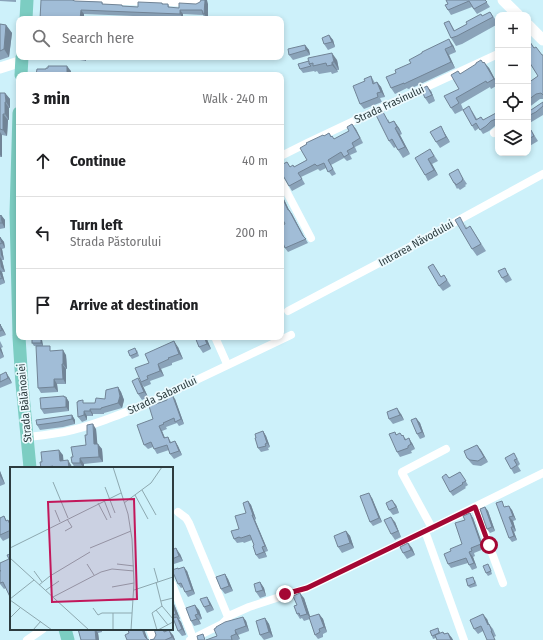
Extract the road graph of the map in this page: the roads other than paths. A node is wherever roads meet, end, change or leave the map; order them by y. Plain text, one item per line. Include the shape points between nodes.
1 (27, 0) edge
2 (78, 0) edge
3 (503, 0) edge
4 (199, 3) edge
5 (515, 12) edge
6 (26, 16) edge
7 (531, 31) edge
8 (543, 40) edge
9 (495, 55) edge
10 (20, 60) edge
11 (22, 60) edge
12 (0, 68) edge
13 (21, 72) edge
14 (284, 154) edge
15 (543, 174) edge
16 (284, 186) edge
17 (311, 238) dead end
18 (288, 311) dead end
19 (291, 335) dead end
20 (284, 338) edge
21 (19, 340) edge
22 (217, 340) edge
23 (280, 340) edge
24 (227, 364) junction
25 (27, 437) junction
26 (446, 449) dead end
27 (30, 467) edge
28 (543, 473) edge
29 (475, 507) junction
30 (178, 512) dead end
31 (428, 530) junction
32 (503, 583) dead end
33 (173, 587) edge
34 (228, 617) junction
35 (42, 630) edge
36 (65, 630) edge
37 (150, 630) edge
38 (191, 639) edge
39 (27, 640) edge
40 (68, 640) edge
41 (154, 640) edge
42 (464, 640) edge

1 - 6 main road
2 - 4 street
3 - 5 main road
7 - 8 main road
9 - 14 street, Strada Frasinului
10 - 12 main road
11 - 13 main road
15 - 18 street, Intrarea Năvodului
16 - 17 street
19 - 20 street, Strada Sabarului
21 - 25 main road, Strada Bălănoaiei
22 - 24 street
23 - 24 street, Strada Sabarului
24 - 25 street, Strada Sabarului via 146,404 108,419 64,432
25 - 27 main road, Strada Bălănoaiei
26 - 31 street via 402,472
28 - 29 street
29 - 31 street
29 - 32 street
30 - 34 street via 189,523
31 - 34 street via 307,588 249,607
31 - 42 street
33 - 38 street
34 - 38 street via 222,624
35 - 39 street
36 - 40 main road
37 - 41 street

